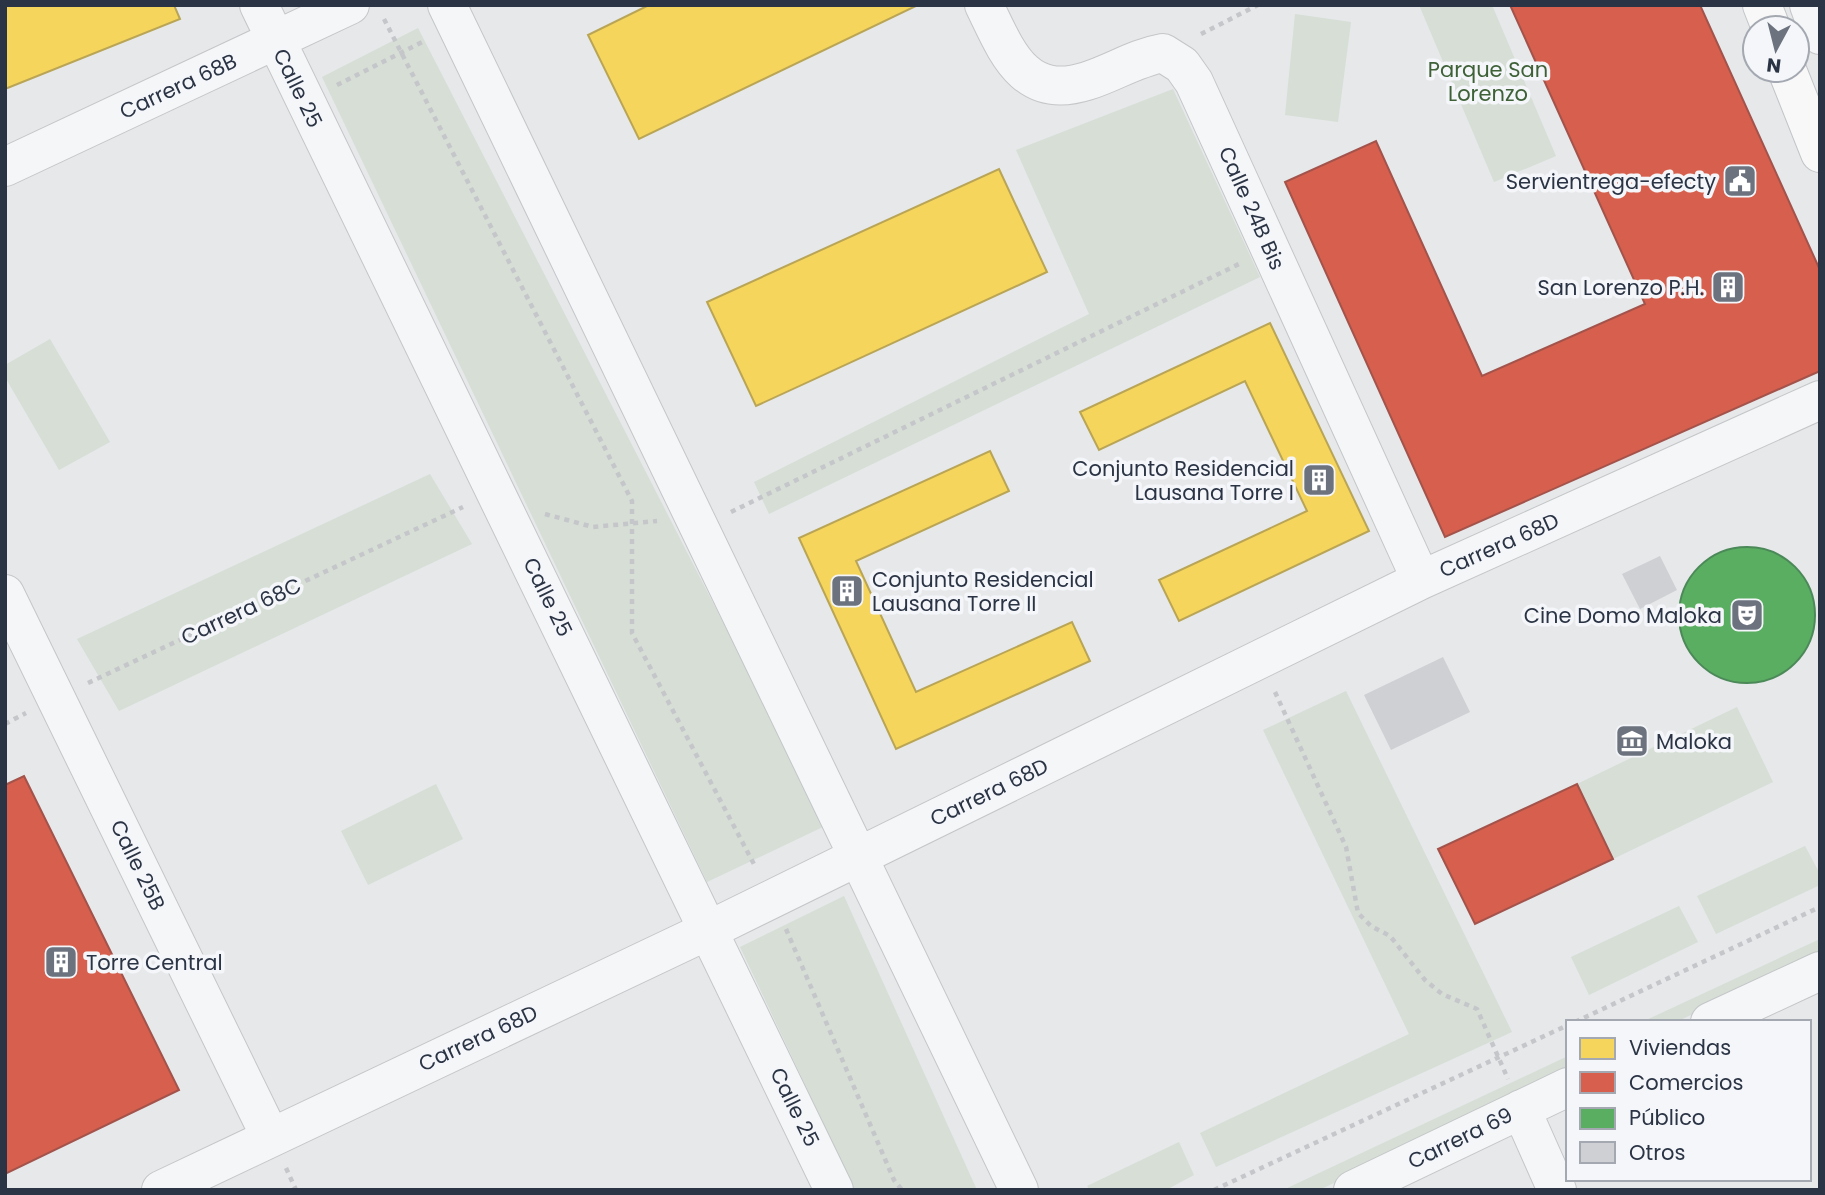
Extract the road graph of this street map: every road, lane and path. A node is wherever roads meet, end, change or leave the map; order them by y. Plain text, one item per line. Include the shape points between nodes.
1 (259, 5) edge
2 (984, 5) edge
3 (1258, 5) edge
4 (1809, 5) edge
5 (366, 11) edge
6 (452, 15) edge
7 (1820, 35) edge
8 (275, 41) junction
9 (399, 53) junction
10 (1163, 53) junction
11 (1793, 84) edge
12 (305, 102) junction
13 (1820, 153) edge
14 (5, 167) edge
15 (1270, 249) junction
16 (1820, 400) edge
17 (488, 499) junction
18 (632, 522) junction
19 (699, 528) junction
20 (1421, 580) junction
21 (5, 594) edge
22 (1261, 659) junction
23 (56, 698) junction
24 (5, 724) edge
25 (859, 857) junction
26 (773, 899) junction
27 (1820, 907) edge
28 (710, 929) junction
29 (1820, 971) edge
30 (1579, 1020) edge
31 (1714, 1020) edge
32 (1566, 1026) edge
33 (1498, 1057) junction
34 (1566, 1088) edge
35 (1521, 1109) junction
36 (270, 1136) junction
37 (161, 1190) edge
38 (834, 1190) edge
39 (902, 1190) edge
40 (1019, 1190) edge
41 (1214, 1190) edge
42 (1353, 1190) edge
43 (1557, 1190) edge

1 - 8 street, Calle 25
2 - 10 street via 1007,51 1026,76 1046,86 1086,81
3 - 10 path
4 - 7 street
5 - 8 street, Carrera 68B
5 - 9 path
6 - 9 path
6 - 19 street
8 - 12 street, Calle 25
8 - 14 street, Carrera 68B
9 - 12 path
9 - 18 path via 632,501
10 - 15 street, Calle 24B Bis via 1182,65 1194,82
11 - 13 main road
12 - 17 street, Calle 25
15 - 19 path
15 - 20 street, Calle 24B Bis
16 - 20 street, Carrera 68D
17 - 18 path via 516,496 541,513 593,527
17 - 23 path, Carrera 68C
17 - 28 street, Calle 25
18 - 19 path via 677,521
18 - 26 path via 632,633
19 - 25 street
20 - 22 street, Carrera 68D
21 - 23 street, Calle 25B
22 - 25 street, Carrera 68D
22 - 33 path via 1346,847 1358,913 1390,936 1442,994 1477,1009
23 - 24 path, Carrera 68C
23 - 36 street, Calle 25B
25 - 26 street, Carrera 68D
25 - 40 street
26 - 28 street, Carrera 68D
26 - 39 path
27 - 30 path
28 - 36 street, Carrera 68D
28 - 38 street, Calle 25
29 - 31 street
32 - 33 path
33 - 35 path
33 - 41 path
34 - 35 street, Carrera 69
35 - 42 street, Carrera 69
35 - 43 street
36 - 37 street, Carrera 68D

